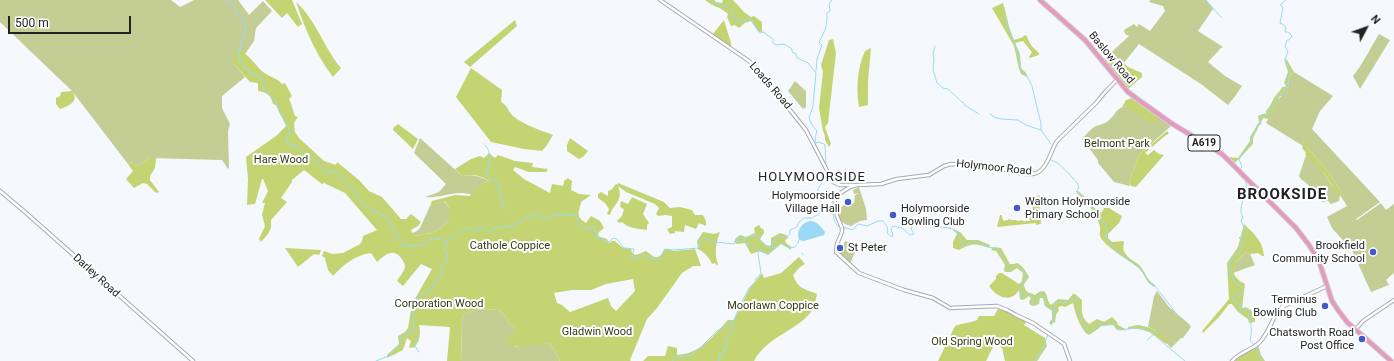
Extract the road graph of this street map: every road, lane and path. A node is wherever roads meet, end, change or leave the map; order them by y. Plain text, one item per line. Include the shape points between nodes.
1 (660, 0) edge
2 (1040, 0) edge
3 (1117, 80) junction
4 (857, 185) junction
5 (0, 191) edge
6 (1327, 286) junction
7 (1394, 300) edge
8 (1356, 329) junction
9 (193, 361) edge
10 (1070, 361) edge
11 (1232, 361) edge
12 (1391, 361) edge

1 - 4 street, Loads Road via 756,68 806,130 833,182 840,185
2 - 3 highway, Baslow Road / A619 via 1088,43
3 - 4 street, Holymoor Road via 1057,141 1047,162 1038,172 1031,174 995,167 951,164 929,175 881,184
3 - 6 highway, Baslow Road / A619 via 1136,99 1222,154 1296,228 1319,261
4 - 10 street, Holymoor Road via 834,197 842,227 836,252 859,273 954,308 997,306 1007,310 1033,322 1064,344
5 - 9 street, Darley Road
6 - 8 highway, A619 via 1337,310
6 - 11 street via 1282,307 1262,340
7 - 8 street via 1363,321
8 - 12 highway, A619

